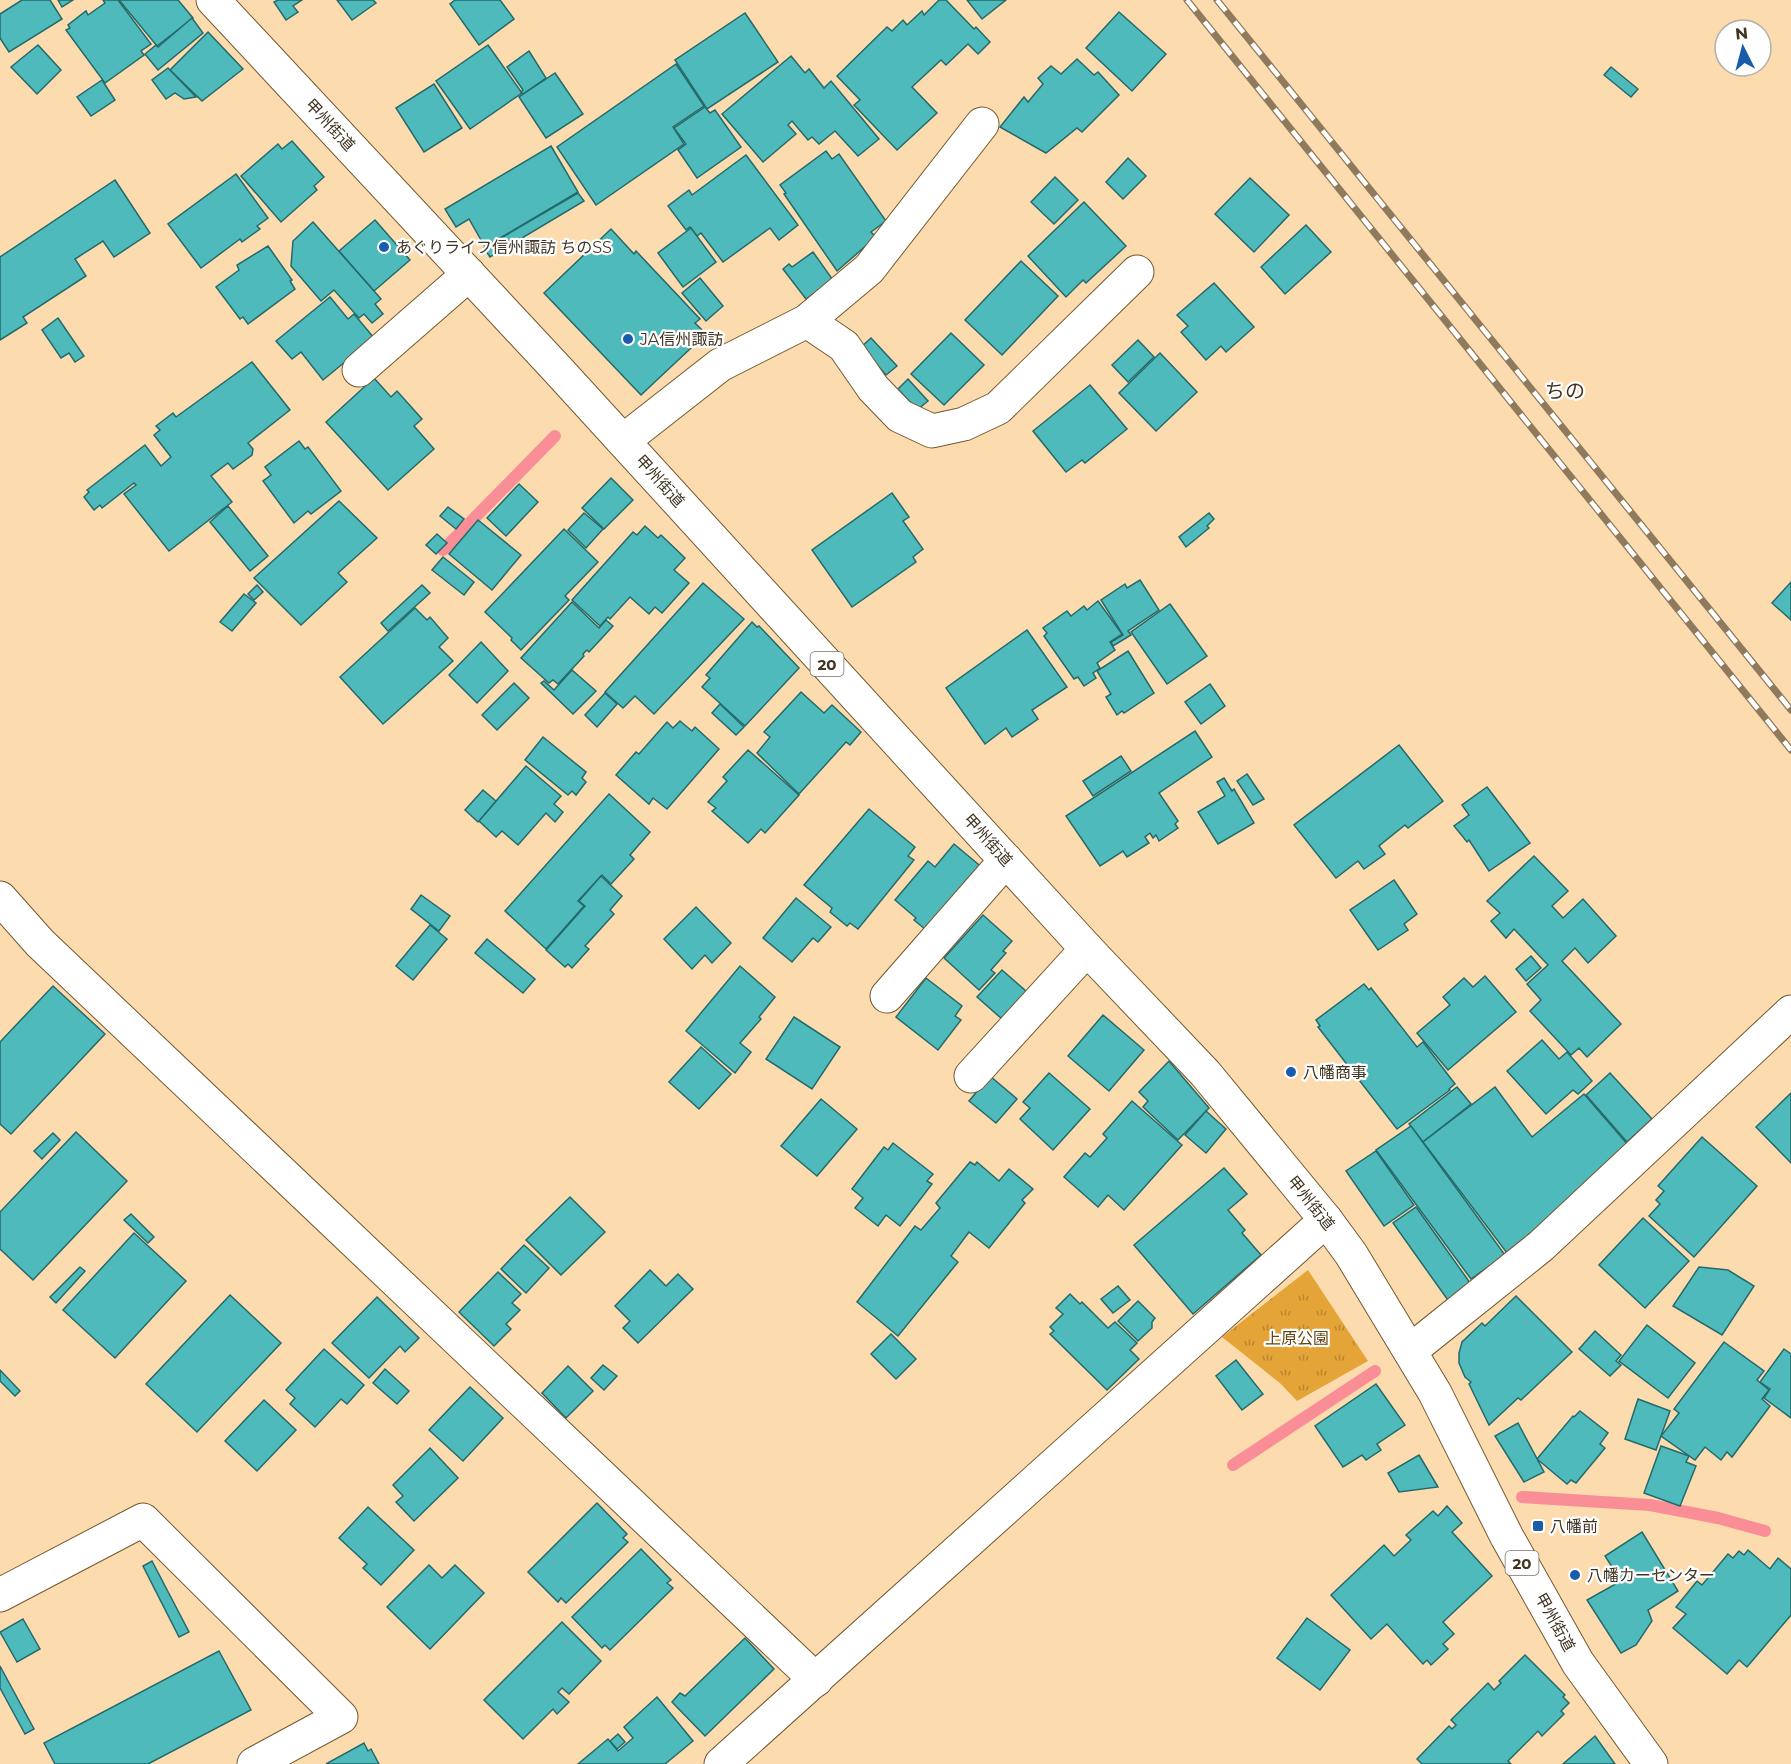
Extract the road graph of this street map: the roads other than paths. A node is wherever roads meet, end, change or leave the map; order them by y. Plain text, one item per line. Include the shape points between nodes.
1 (213, 0) edge
2 (982, 124) dead end
3 (1137, 272) dead end
4 (469, 274) junction
5 (807, 321) junction
6 (359, 370) dead end
7 (623, 441) junction
8 (1006, 860) junction
9 (0, 898) edge
10 (1088, 949) junction
11 (887, 996) dead end
12 (1791, 1012) edge
13 (971, 1076) dead end
14 (1326, 1220) junction
15 (1410, 1352) junction
16 (0, 1594) edge
17 (816, 1680) junction
18 (254, 1764) edge
19 (721, 1764) edge
20 (1651, 1764) edge

1 - 4 main road, 甲州街道 / 20
2 - 5 main road via 869,269
3 - 5 main road via 998,408 964,424 932,431 900,416 873,388 844,346
4 - 6 main road
4 - 7 main road, 甲州街道 / 20
5 - 7 main road via 720,365
7 - 8 main road, 甲州街道 / 20
8 - 10 main road, 甲州街道 / 20
8 - 11 main road
9 - 17 main road via 40,944
10 - 13 main road
10 - 14 main road, 甲州街道 / 20 via 1205,1072
12 - 15 main road via 1541,1246
14 - 15 main road, 甲州街道 / 20
14 - 17 main road
15 - 20 main road, 甲州街道 / 20 via 1578,1663
16 - 18 main road via 143,1520 341,1718
17 - 19 main road

